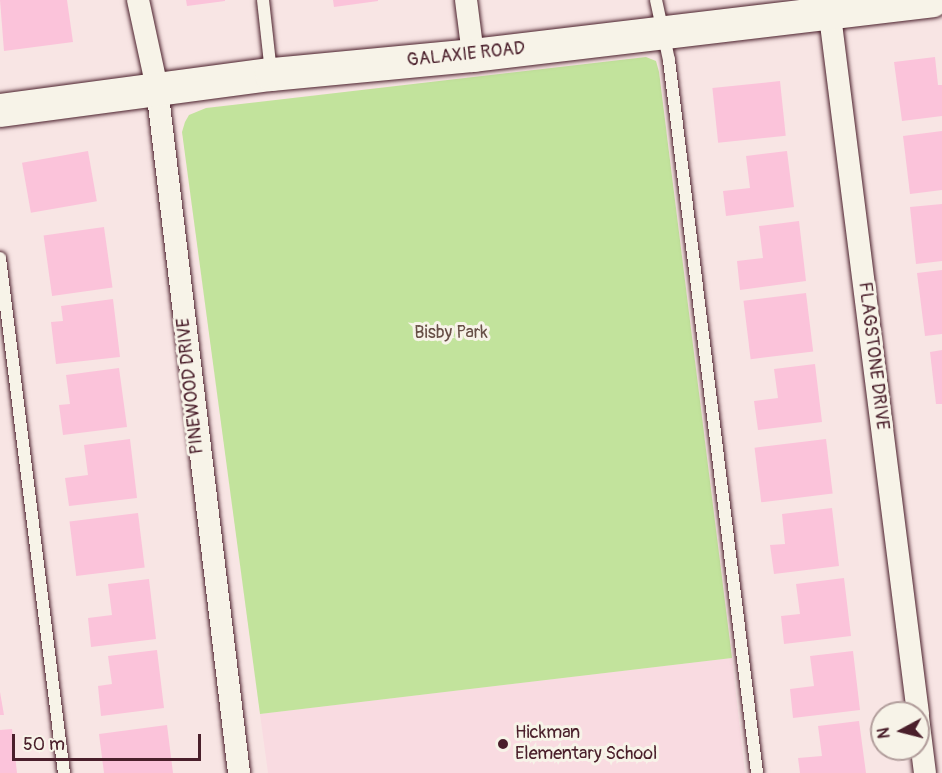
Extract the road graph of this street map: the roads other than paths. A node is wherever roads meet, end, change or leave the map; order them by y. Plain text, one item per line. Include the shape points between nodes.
1 (138, 0) edge
2 (263, 0) edge
3 (466, 0) edge
4 (656, 0) edge
5 (932, 0) edge
6 (829, 6) edge
7 (661, 32) junction
8 (473, 55) junction
9 (272, 74) junction
10 (157, 88) junction
11 (0, 110) edge
12 (0, 258) edge
13 (916, 701) edge
14 (64, 773) edge
15 (239, 773) edge
16 (758, 773) edge

1 - 10 street, PINEWOOD DRIVE
2 - 9 lane
3 - 8 street
4 - 7 lane
5 - 6 street, GALAXIE ROAD
6 - 7 street, GALAXIE ROAD
6 - 13 street, FLAGSTONE DRIVE
7 - 8 street, GALAXIE ROAD
7 - 16 lane via 669,60
8 - 9 street, GALAXIE ROAD
9 - 10 street, GALAXIE ROAD
10 - 11 street, GALAXIE ROAD
10 - 15 street, PINEWOOD DRIVE
12 - 14 lane

